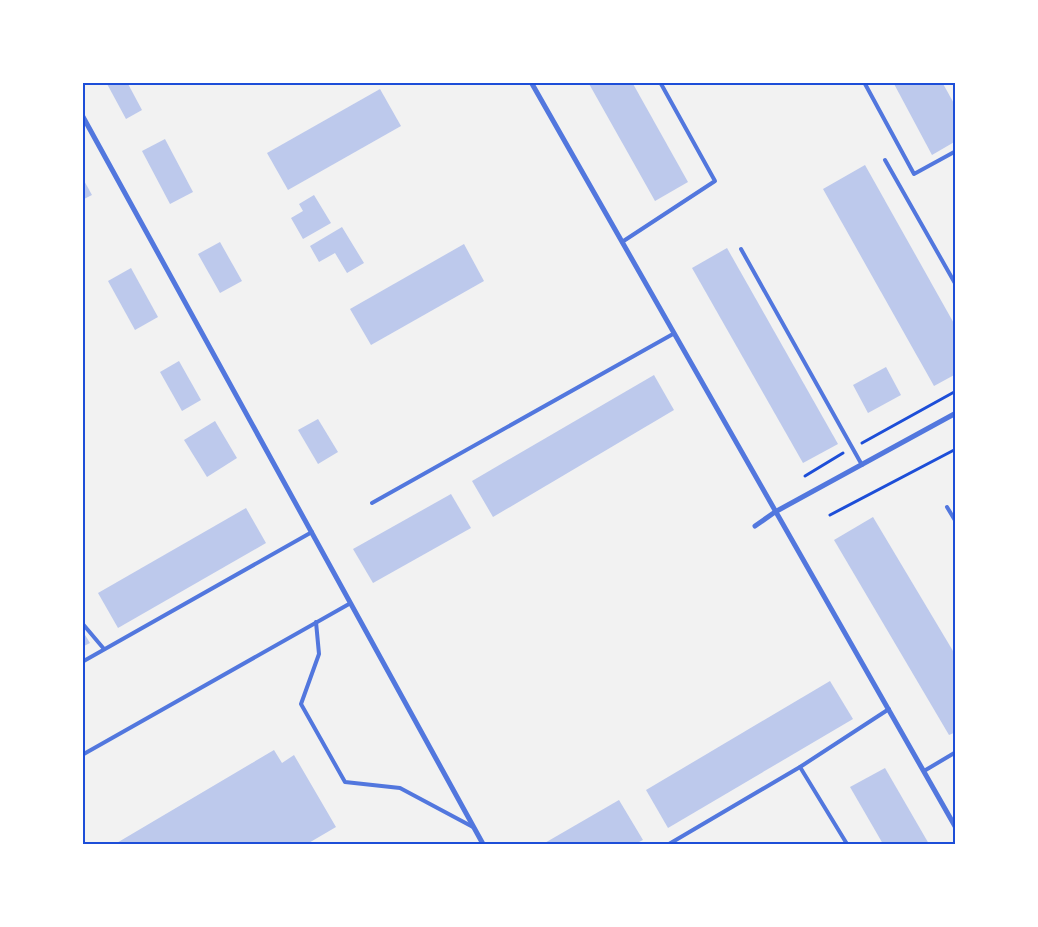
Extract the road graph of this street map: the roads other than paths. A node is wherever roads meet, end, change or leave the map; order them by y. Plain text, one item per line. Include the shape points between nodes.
1 (531, 82) edge
2 (660, 82) edge
3 (864, 82) edge
4 (82, 115) edge
5 (956, 151) edge
6 (885, 160) dead end
7 (622, 242) junction
8 (741, 249) dead end
9 (956, 285) edge
10 (673, 334) junction
11 (956, 413) edge
12 (862, 466) junction
13 (372, 503) dead end
14 (946, 507) dead end
15 (775, 512) junction
16 (956, 522) edge
17 (755, 526) dead end
18 (312, 532) junction
19 (349, 604) junction
20 (82, 622) edge
21 (316, 622) junction
22 (104, 649) junction
23 (82, 662) edge
24 (889, 709) junction
25 (956, 752) edge
26 (82, 755) edge
27 (800, 767) junction
28 (924, 771) junction
29 (473, 826) junction
30 (956, 828) edge
31 (483, 844) edge
32 (669, 844) edge
33 (847, 844) edge

1 - 7 street
2 - 7 lane via 715,181
3 - 5 lane via 914,174
4 - 18 street
6 - 9 lane
7 - 10 street
8 - 12 lane
10 - 13 lane
10 - 15 street
11 - 12 street
12 - 15 street
14 - 16 lane
15 - 17 street
15 - 24 street
18 - 19 street
18 - 22 lane
19 - 21 lane
19 - 29 street
20 - 22 lane
21 - 26 lane
21 - 29 lane via 319,654 301,704 346,782 400,788
22 - 23 lane
24 - 27 lane
24 - 28 street
25 - 28 lane
27 - 32 lane
27 - 33 lane
28 - 30 street
29 - 31 street

